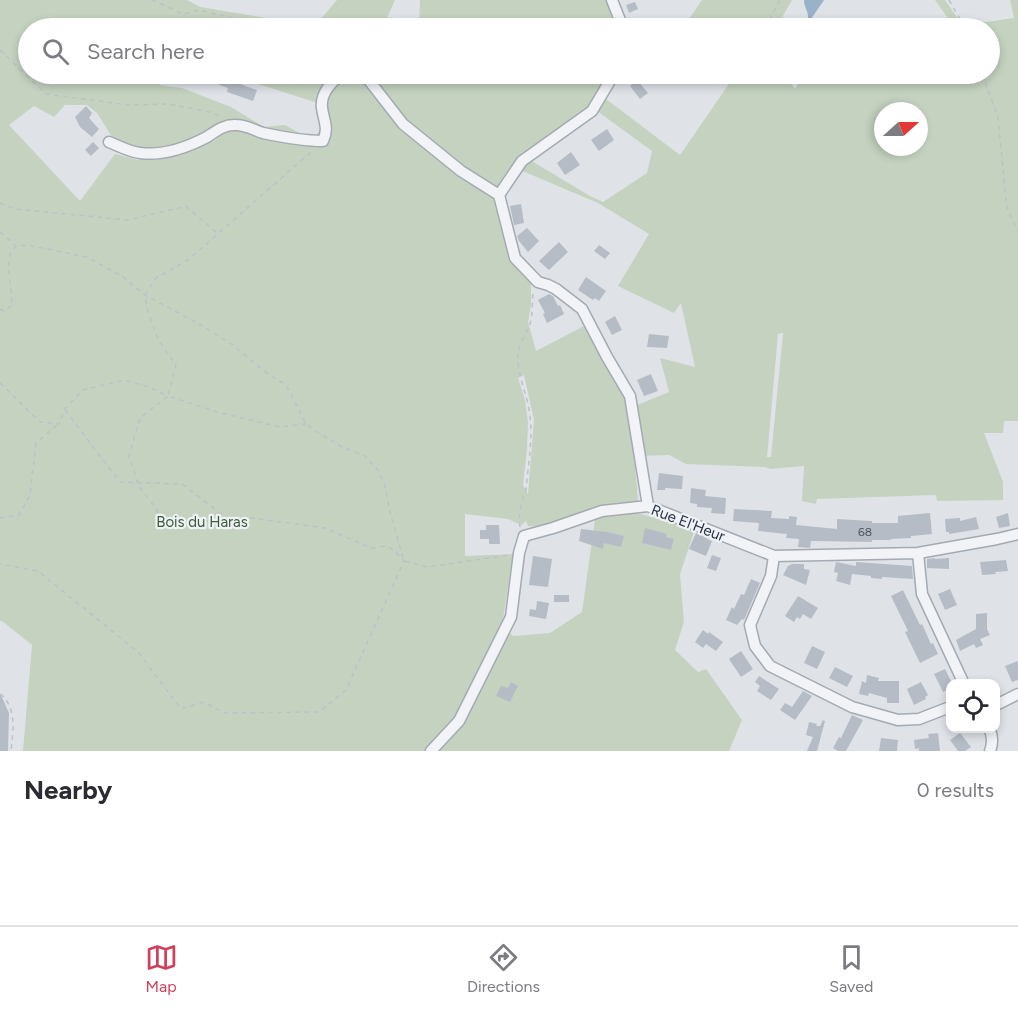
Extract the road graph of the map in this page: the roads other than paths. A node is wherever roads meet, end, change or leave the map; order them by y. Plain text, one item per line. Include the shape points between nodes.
1 (612, 0) edge
2 (619, 18) edge
3 (330, 84) edge
4 (372, 84) edge
5 (608, 84) edge
6 (109, 142) dead end
7 (499, 195) junction
8 (648, 506) junction
9 (1018, 534) edge
10 (918, 553) junction
11 (774, 556) junction
12 (962, 679) edge
13 (1018, 694) edge
14 (1000, 703) edge
15 (946, 709) edge
16 (991, 733) edge
17 (431, 751) edge
18 (990, 751) edge

1 - 2 street
3 - 6 street via 321,105 327,127 323,141 236,124 161,154 138,153
4 - 7 street via 403,124 461,171
5 - 7 street via 592,111 522,161
7 - 8 street via 516,258 538,282 556,289 582,309 630,396
8 - 11 street, Rue El'Heur
8 - 17 street, Rue El'Heur via 602,511 524,536 511,617 459,721
9 - 10 street, Rue El'Heur
10 - 11 street, Rue El'Heur
10 - 12 street via 922,594
11 - 15 street via 771,576 750,625 755,646 770,666 852,707 898,720 919,719
13 - 14 street
16 - 18 street

